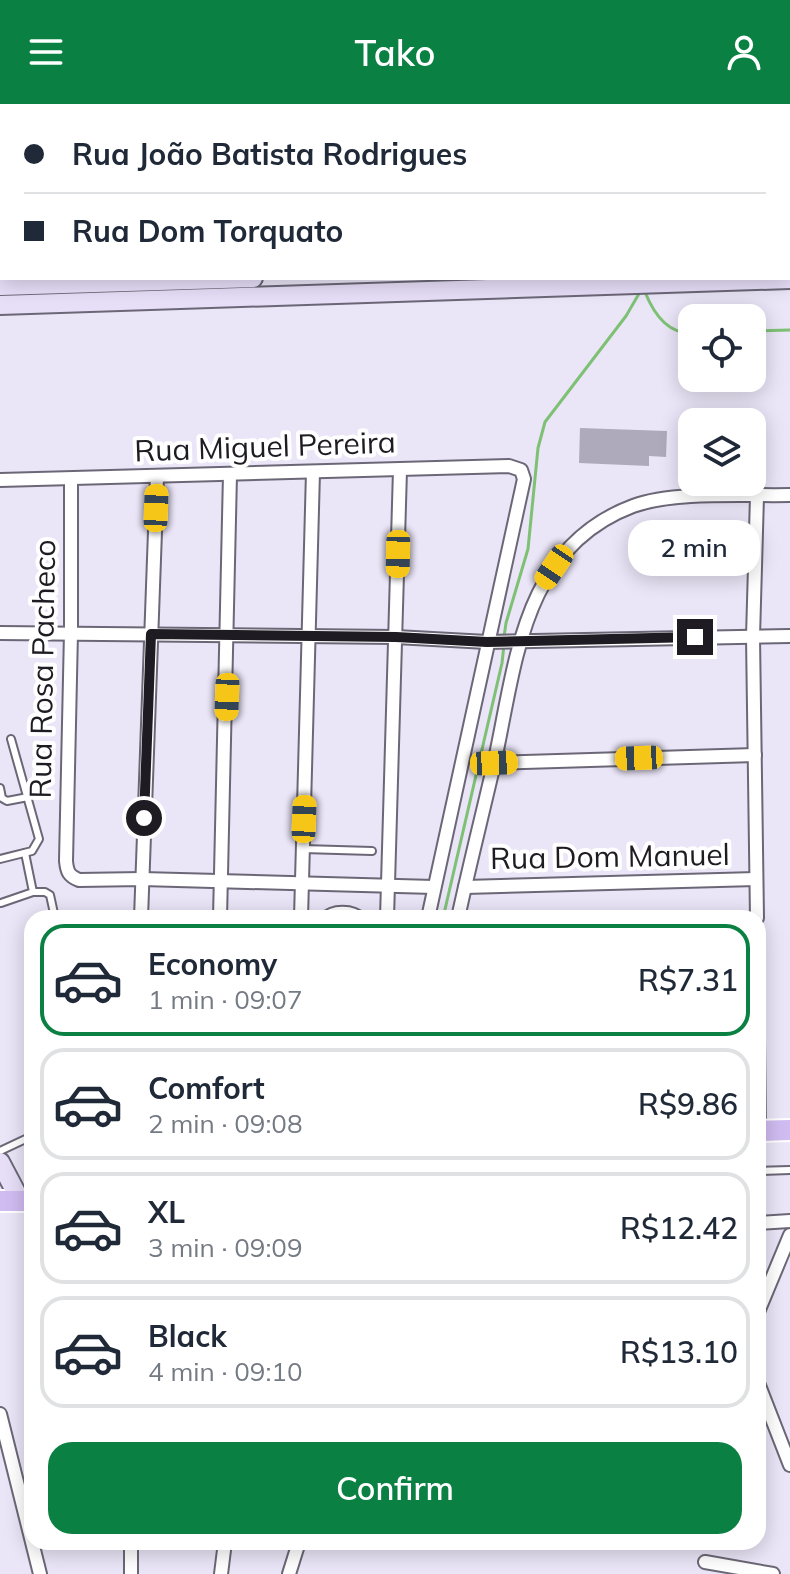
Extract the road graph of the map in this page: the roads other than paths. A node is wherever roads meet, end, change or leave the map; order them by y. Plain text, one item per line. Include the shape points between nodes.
1 (156, 280) edge
2 (758, 280) edge
3 (0, 286) edge
4 (0, 305) edge
5 (400, 470) junction
6 (313, 472) junction
7 (230, 474) junction
8 (157, 476) junction
9 (71, 479) junction
10 (0, 480) edge
11 (790, 495) edge
12 (757, 496) joint
13 (766, 496) edge
14 (71, 632) junction
15 (0, 633) edge
16 (151, 634) junction
17 (228, 635) junction
18 (790, 636) edge
19 (309, 637) junction
20 (396, 637) junction
21 (753, 637) junction
22 (516, 640) junction
23 (492, 642) junction
24 (11, 739) dead end
25 (755, 755) junction
26 (494, 763) junction
27 (0, 788) edge
28 (28, 797) junction
29 (303, 849) junction
30 (372, 851) dead end
31 (25, 853) junction
32 (0, 859) edge
33 (142, 879) junction
34 (756, 879) junction
35 (221, 882) junction
36 (302, 884) junction
37 (387, 886) junction
38 (434, 887) junction
39 (465, 887) junction
40 (33, 892) junction
41 (0, 902) edge
42 (53, 910) edge
43 (141, 910) edge
44 (220, 910) edge
45 (301, 910) edge
46 (387, 910) edge
47 (430, 910) edge
48 (460, 910) edge
49 (757, 910) edge
50 (790, 1130) edge
51 (766, 1131) edge
52 (24, 1140) edge
53 (0, 1151) edge
54 (0, 1162) edge
55 (790, 1170) edge
56 (766, 1171) edge
57 (17, 1201) edge
58 (790, 1221) edge
59 (766, 1222) edge
60 (790, 1235) edge
61 (766, 1293) edge
62 (766, 1404) edge
63 (0, 1414) edge
64 (4, 1448) edge
65 (790, 1465) edge
66 (24, 1518) edge
67 (33, 1550) edge
68 (131, 1550) edge
69 (224, 1550) edge
70 (296, 1550) edge
71 (705, 1562) dead end
72 (40, 1574) edge
73 (131, 1574) edge
74 (221, 1574) edge
75 (289, 1574) edge
76 (773, 1574) edge

1 - 3 street
2 - 4 street
5 - 6 street, Rua Miguel Pereira
5 - 20 street
5 - 23 street, Rua Miguel Pereira via 521,470 524,479
6 - 7 street, Rua Miguel Pereira
6 - 19 street
7 - 8 street, Rua Miguel Pereira
7 - 17 street
8 - 9 street, Rua Miguel Pereira
8 - 16 street
9 - 10 street, Rua Miguel Pereira
9 - 14 street, Rua Rosa Pacheco
11 - 13 street
12 - 21 street
12 - 22 street via 652,501 598,525 547,577
14 - 15 street
14 - 16 street
14 - 33 street, Rua Rosa Pacheco via 67,871 79,880
16 - 17 street
16 - 33 street
17 - 19 street
17 - 35 street
18 - 21 street
19 - 20 street
19 - 29 street
20 - 23 street
20 - 37 street
21 - 22 street
21 - 25 street
22 - 23 street
22 - 26 street
23 - 38 street
24 - 28 lane
25 - 26 street
25 - 34 street
26 - 39 street
27 - 28 lane via 7,801
28 - 31 lane via 39,839
29 - 30 lane
29 - 36 street
31 - 32 lane
31 - 40 lane
33 - 35 street
33 - 43 street
34 - 39 street, Rua Dom Manuel
34 - 49 street
35 - 36 street
35 - 44 street
36 - 37 street
36 - 45 street
37 - 38 street
37 - 46 street
38 - 47 street
39 - 48 street
40 - 41 lane
40 - 42 lane via 50,895
50 - 51 main road
52 - 53 lane
54 - 57 street
55 - 56 lane
58 - 59 street
60 - 61 street
62 - 65 street
63 - 64 street
64 - 66 street
67 - 72 street
68 - 73 street
69 - 74 street
70 - 75 street
71 - 76 street

